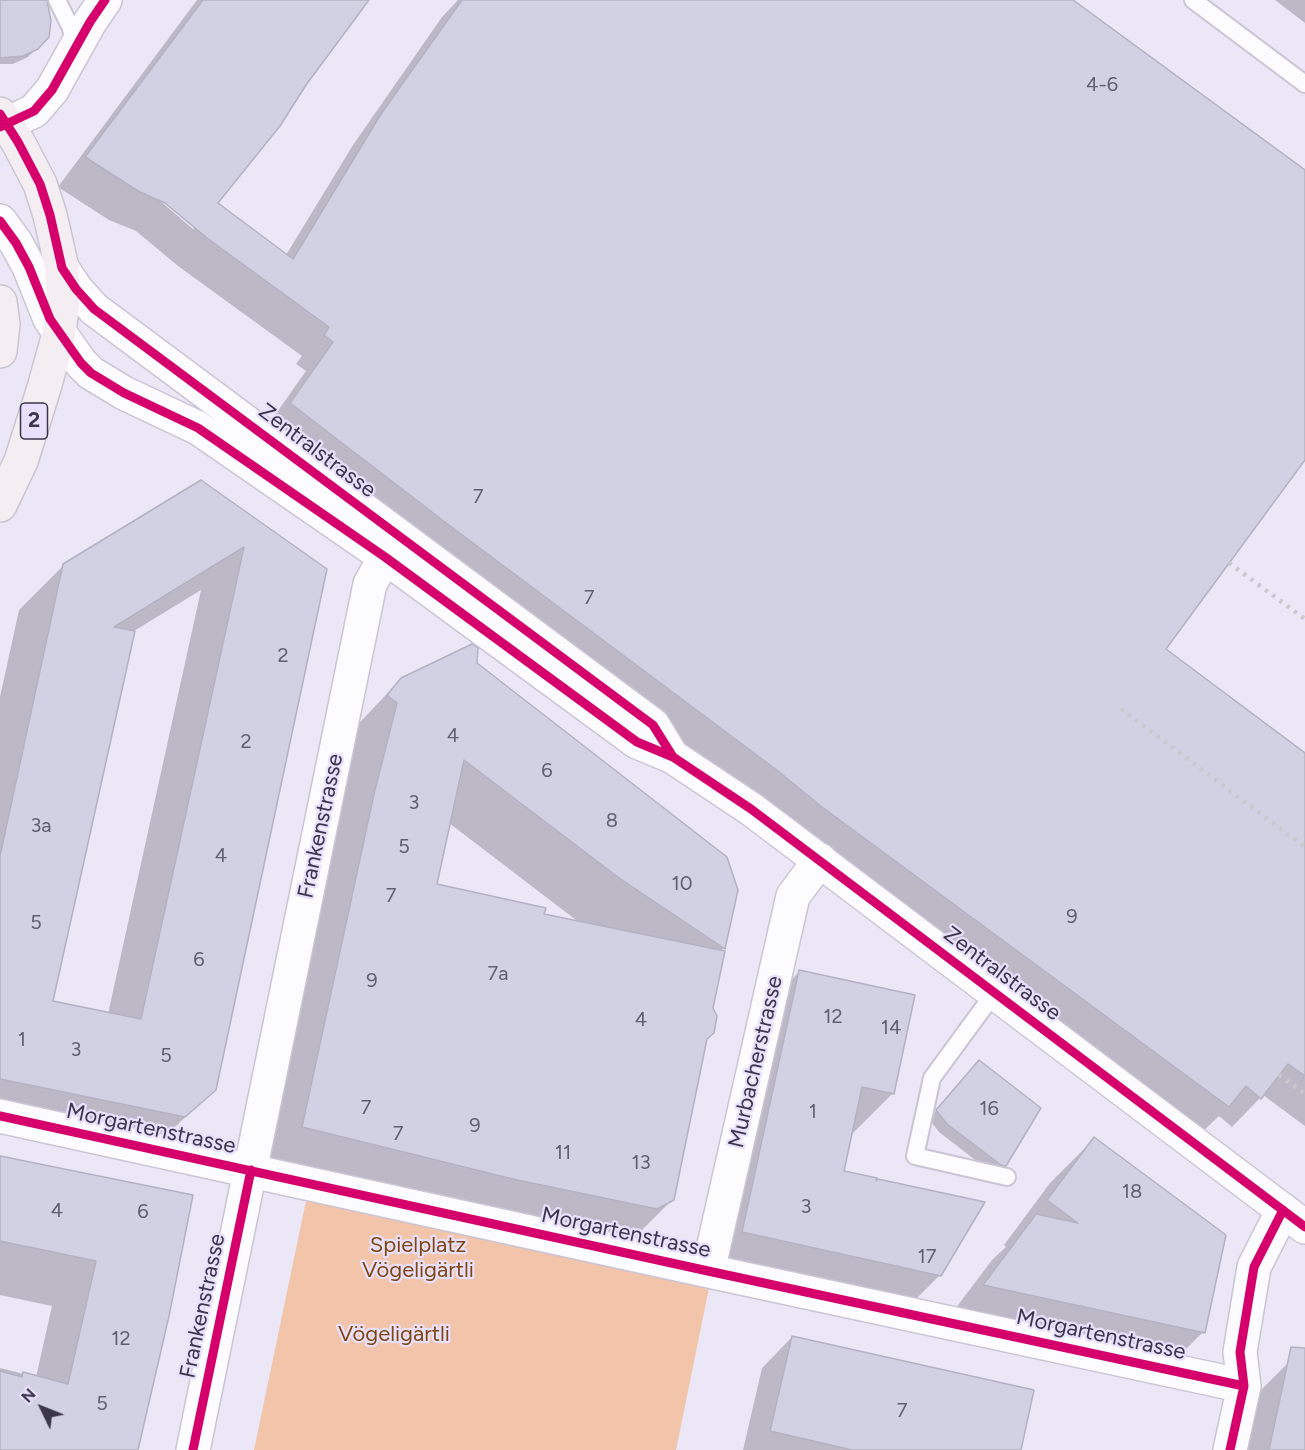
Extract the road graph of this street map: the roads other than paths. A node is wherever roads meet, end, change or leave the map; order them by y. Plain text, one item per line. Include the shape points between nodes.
1 (105, 0) edge
2 (1193, 0) edge
3 (58, 2) edge
4 (76, 44) junction
5 (1305, 84) edge
6 (2, 122) edge
7 (0, 221) edge
8 (62, 268) junction
9 (0, 302) edge
10 (59, 334) junction
11 (0, 351) edge
12 (0, 505) edge
13 (385, 557) junction
14 (673, 757) junction
15 (820, 860) junction
16 (994, 992) junction
17 (0, 1116) edge
18 (251, 1170) junction
19 (1007, 1177) dead end
20 (1294, 1218) edge
21 (708, 1272) junction
22 (1244, 1386) junction
23 (193, 1450) edge
24 (1230, 1450) edge

1 - 4 street
2 - 5 lane
3 - 4 lane
4 - 6 street via 52,90 34,111
6 - 8 main road, Zentralstrasse / 2 via 40,184
7 - 10 street, Zentralstrasse via 29,267
8 - 10 main road, 2
8 - 14 street, Zentralstrasse via 94,309 131,338 653,725
9 - 11 main road
10 - 12 main road, 2 via 21,461
10 - 13 street, Zentralstrasse via 91,373 198,428
13 - 14 street, Zentralstrasse via 637,742
13 - 18 street, Frankenstrasse via 370,584
14 - 15 street, Zentralstrasse
15 - 16 street, Zentralstrasse
15 - 21 street, Murbacherstrasse via 793,896
16 - 19 lane via 932,1078 915,1156
16 - 20 street, Zentralstrasse
17 - 18 street, Morgartenstrasse
18 - 21 street, Morgartenstrasse
18 - 23 street, Frankenstrasse
20 - 22 street via 1254,1267 1240,1352
21 - 22 street, Morgartenstrasse
22 - 24 street

